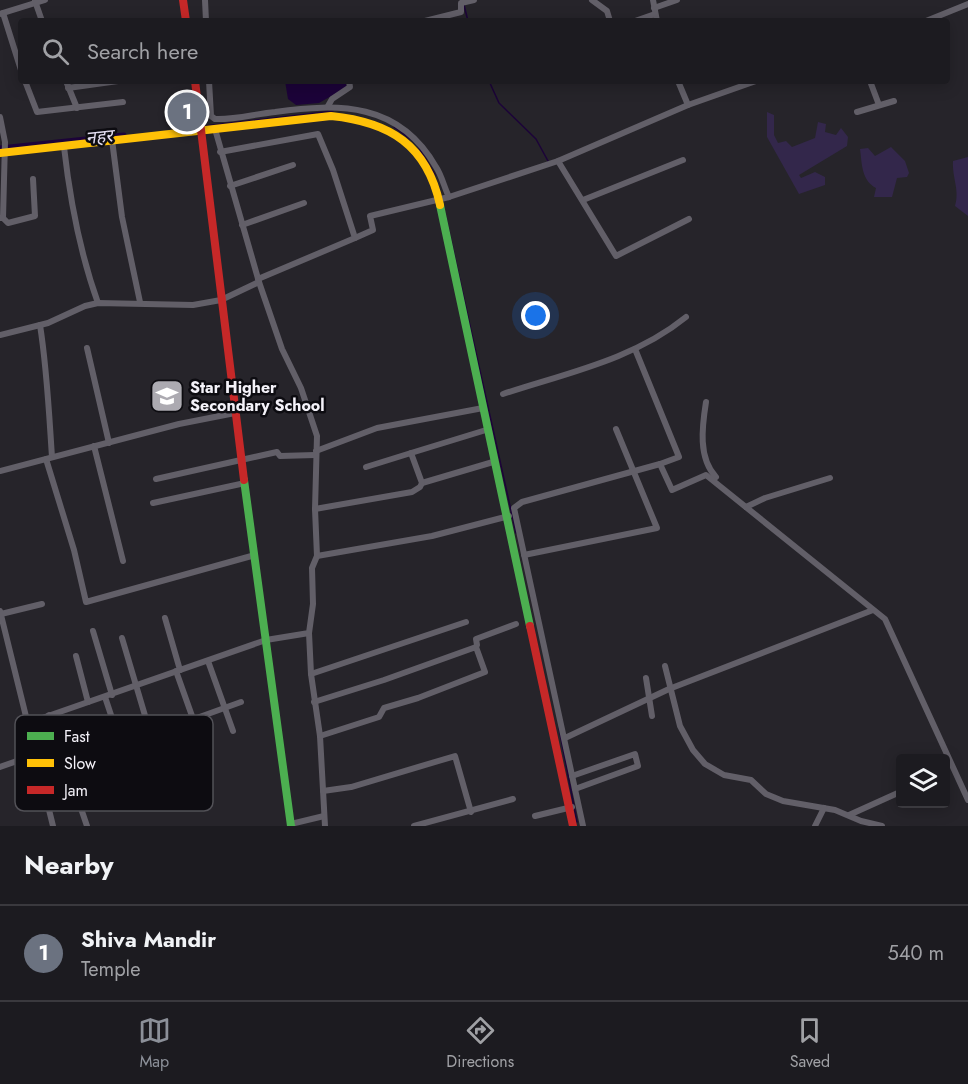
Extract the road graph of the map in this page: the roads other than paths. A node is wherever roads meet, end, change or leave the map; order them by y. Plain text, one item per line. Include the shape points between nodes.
1 (45, 0) edge
2 (183, 0) edge
3 (205, 0) edge
4 (474, 0) edge
5 (592, 0) edge
6 (653, 0) edge
7 (677, 0) edge
8 (35, 1) edge
9 (968, 4) edge
10 (2, 14) edge
11 (655, 14) edge
12 (41, 18) edge
13 (186, 18) edge
14 (206, 18) edge
15 (437, 18) edge
16 (609, 18) edge
17 (933, 18) edge
18 (18, 61) edge
19 (26, 84) edge
20 (67, 84) edge
21 (195, 84) edge
22 (209, 84) edge
23 (350, 84) edge
24 (679, 84) edge
25 (748, 84) edge
26 (871, 84) edge
27 (894, 101) dead end
28 (123, 102) dead end
29 (688, 105) junction
30 (879, 105) junction
31 (328, 106) junction
32 (77, 108) junction
33 (857, 112) dead end
34 (0, 117) edge
35 (215, 129) junction
36 (202, 131) junction
37 (112, 140) junction
38 (64, 147) junction
39 (220, 152) junction
40 (2, 153) edge
41 (683, 160) dead end
42 (558, 161) junction
43 (293, 165) dead end
44 (33, 179) dead end
45 (230, 186) junction
46 (449, 196) junction
47 (437, 200) junction
48 (583, 200) junction
49 (304, 204) dead end
50 (2, 218) edge
51 (689, 219) dead end
52 (242, 225) junction
53 (355, 238) junction
54 (258, 281) junction
55 (222, 300) junction
56 (140, 302) junction
57 (98, 303) junction
58 (686, 318) dead end
59 (40, 325) junction
60 (0, 335) edge
61 (87, 348) dead end
62 (635, 349) junction
63 (503, 394) dead end
64 (706, 402) dead end
65 (483, 408) junction
66 (235, 413) junction
67 (616, 429) dead end
68 (486, 430) junction
69 (109, 443) junction
70 (94, 447) junction
71 (316, 453) junction
72 (411, 453) junction
73 (49, 458) junction
74 (242, 458) junction
75 (493, 462) junction
76 (660, 464) junction
77 (366, 467) dead end
78 (0, 471) edge
79 (634, 472) junction
80 (716, 477) dead end
81 (156, 478) dead end
82 (830, 478) dead end
83 (245, 483) junction
84 (422, 483) junction
85 (153, 503) dead end
86 (746, 507) junction
87 (315, 509) junction
88 (511, 516) junction
89 (255, 555) junction
90 (524, 555) junction
91 (317, 556) junction
92 (123, 561) dead end
93 (42, 604) dead end
94 (873, 610) junction
95 (1, 612) edge
96 (165, 618) dead end
97 (466, 622) dead end
98 (516, 624) dead end
99 (93, 631) dead end
100 (309, 633) junction
101 (122, 638) dead end
102 (266, 640) junction
103 (477, 645) dead end
104 (76, 656) dead end
105 (208, 661) junction
106 (665, 666) dead end
107 (178, 671) junction
108 (311, 674) junction
109 (646, 678) dead end
110 (136, 686) junction
111 (669, 690) junction
112 (108, 696) junction
113 (649, 699) junction
114 (88, 702) junction
115 (241, 702) dead end
116 (314, 702) junction
117 (225, 707) junction
118 (26, 715) edge
119 (49, 715) edge
120 (114, 715) edge
121 (145, 715) edge
122 (193, 715) edge
123 (202, 715) edge
124 (652, 716) dead end
125 (233, 731) dead end
126 (320, 736) junction
127 (564, 738) junction
128 (15, 762) edge
129 (0, 767) edge
130 (953, 767) junction
131 (950, 768) edge
132 (572, 776) junction
133 (575, 789) junction
134 (322, 791) junction
135 (896, 794) edge
136 (513, 799) dead end
137 (968, 800) edge
138 (574, 806) junction
139 (824, 808) junction
140 (50, 811) edge
141 (82, 811) edge
142 (471, 812) junction
143 (849, 815) junction
144 (324, 816) junction
145 (535, 816) dead end
146 (291, 825) edge
147 (53, 826) edge
148 (87, 826) edge
149 (325, 826) edge
150 (414, 826) edge
151 (572, 826) edge
152 (583, 826) edge
153 (815, 826) edge
154 (882, 826) edge

1 - 8 street
2 - 13 street
3 - 14 street
4 - 15 street via 461,3 461,12
5 - 16 street via 607,11
6 - 11 street
7 - 11 street
8 - 10 street
8 - 12 street
9 - 17 street
10 - 18 street
19 - 32 street via 37,112
20 - 32 street
21 - 36 street
22 - 31 street via 211,116 215,119
23 - 31 street
24 - 29 street
25 - 29 street
26 - 30 street
27 - 30 street
28 - 32 street
29 - 42 street
30 - 33 street
31 - 46 street via 370,111 407,133 437,168
34 - 40 street
35 - 36 street
35 - 39 street
35 - 47 street via 310,117 360,118 398,136 412,148 432,177
36 - 37 street
36 - 55 street
37 - 38 street
37 - 56 street via 122,217
38 - 40 street
38 - 57 street via 85,263
39 - 45 street
39 - 53 street via 318,134
40 - 50 street
41 - 48 street
42 - 46 street
42 - 48 street
43 - 45 street
44 - 50 street via 35,216 8,223
45 - 52 street
46 - 47 street
47 - 53 street via 370,216 373,230
47 - 65 street
48 - 51 street via 616,256
49 - 52 street
52 - 54 street
53 - 54 street
54 - 55 street
54 - 71 street via 282,349 301,388 317,436
55 - 56 street via 193,305
55 - 66 street
56 - 57 street
57 - 59 street
58 - 62 street
59 - 60 street
59 - 73 street via 48,366
61 - 69 street
62 - 63 street
62 - 76 street via 679,457
64 - 80 street via 702,427 706,467
65 - 68 street
65 - 71 street via 377,428
66 - 69 street
66 - 74 street
67 - 79 street
68 - 72 street
68 - 75 street
69 - 70 street
70 - 73 street
70 - 92 street
71 - 74 street via 280,456 277,452
71 - 87 street
72 - 77 street
72 - 84 street
73 - 78 street
73 - 89 street via 86,602
74 - 81 street
74 - 83 street
75 - 84 street
75 - 88 street
76 - 79 street
76 - 86 street via 672,490 706,475
79 - 88 street via 522,502
79 - 90 street via 657,528
82 - 86 street
83 - 85 street
83 - 89 street
84 - 87 street via 412,492
86 - 94 street
87 - 91 street
88 - 90 street
88 - 91 street via 432,536
88 - 138 street
89 - 102 street
90 - 127 street
91 - 100 street via 312,568
93 - 95 street
94 - 111 street
94 - 130 street via 890,626
95 - 118 street
96 - 107 street
97 - 108 street
98 - 103 street via 476,639
99 - 112 street
100 - 102 street
100 - 108 street
101 - 110 street
102 - 105 street
102 - 146 street
104 - 114 street
105 - 107 street
105 - 117 street
106 - 111 street
107 - 110 street
107 - 122 street
108 - 116 street
109 - 113 street
110 - 112 street
110 - 121 street
111 - 113 street
111 - 139 street via 680,726 705,764 724,775 751,780 766,794 783,801
112 - 114 street
112 - 120 street
113 - 124 street
113 - 127 street
114 - 119 street
115 - 117 street
116 - 126 street
116 - 126 street via 476,647 485,672 384,708 379,717
117 - 123 street
117 - 125 street
126 - 134 street
127 - 132 street
128 - 129 street
130 - 131 street
130 - 137 street
132 - 133 street
132 - 133 street via 635,754 638,766
133 - 138 street
134 - 142 street via 351,787 455,756
134 - 144 street
135 - 143 street
136 - 142 street
138 - 145 street
138 - 151 street
138 - 152 street
139 - 143 street
139 - 153 street
140 - 147 street
141 - 148 street
142 - 150 street
143 - 154 street
144 - 146 street
144 - 149 street

